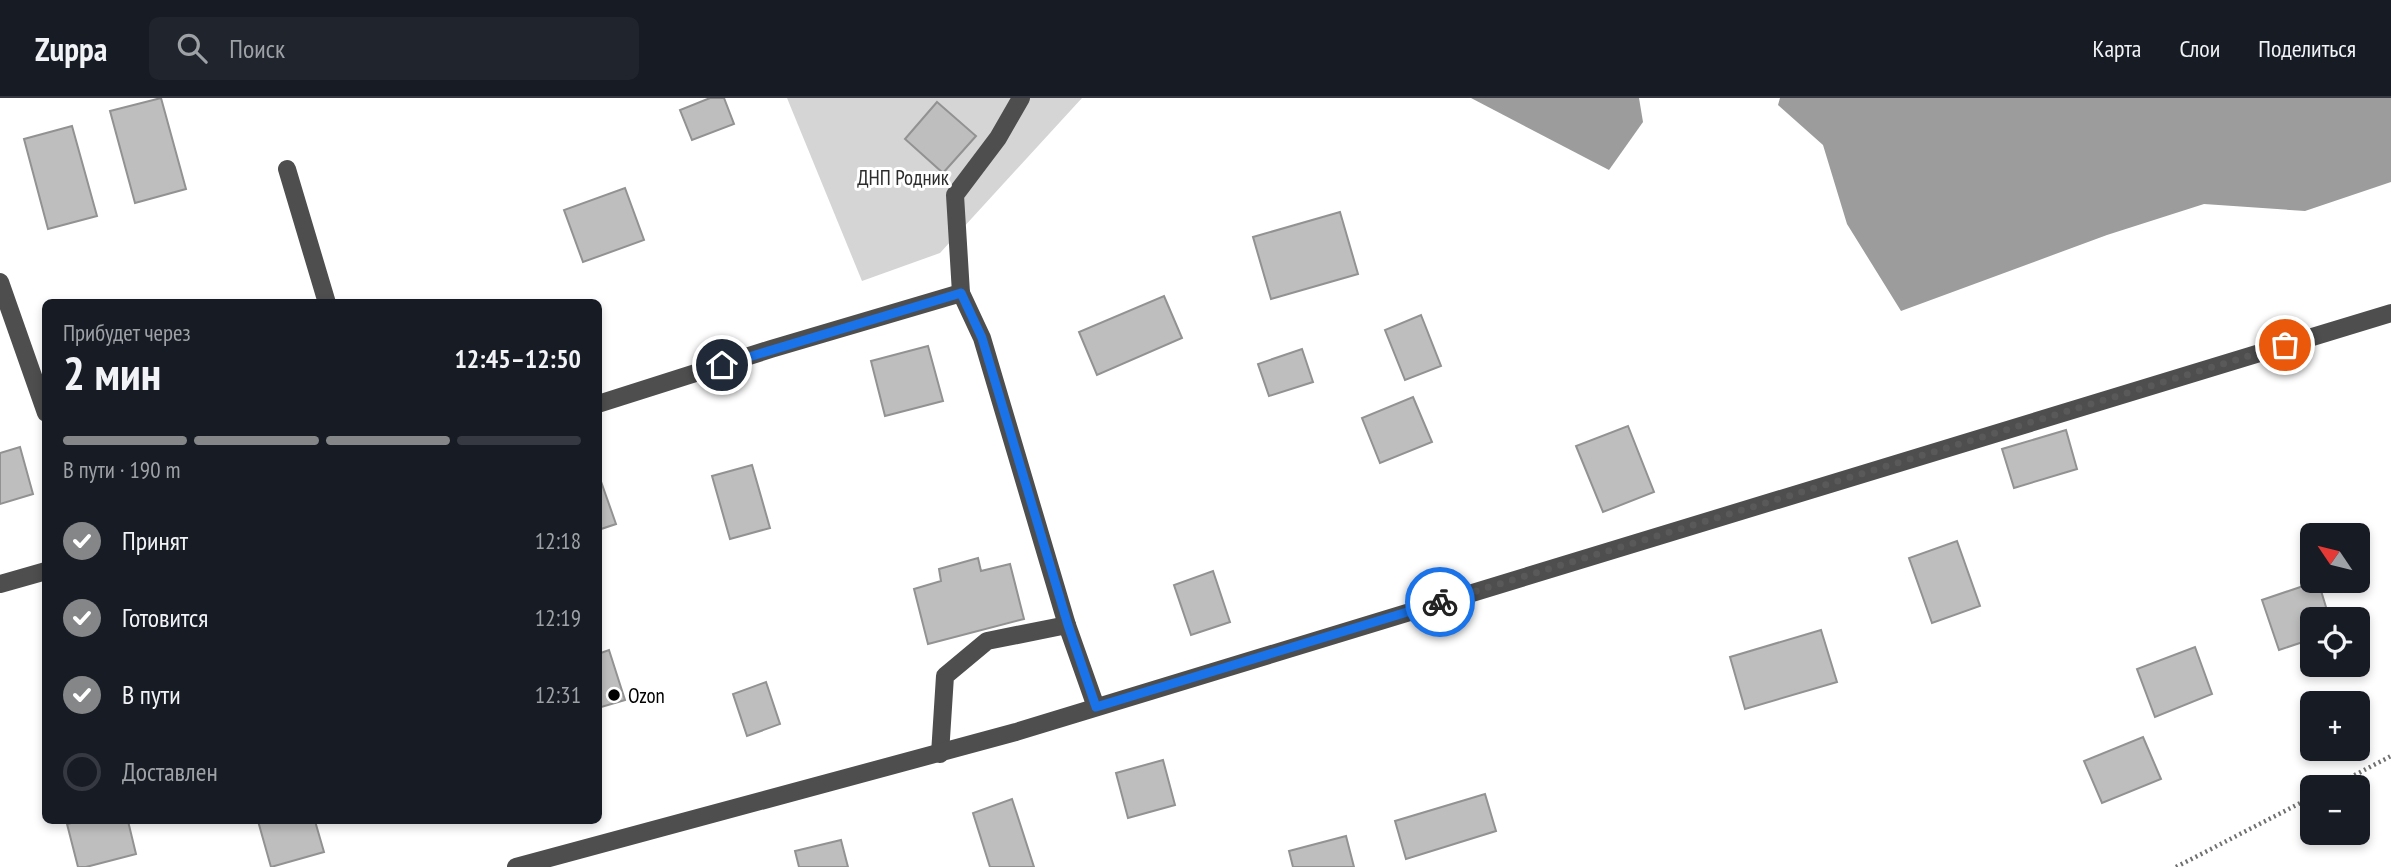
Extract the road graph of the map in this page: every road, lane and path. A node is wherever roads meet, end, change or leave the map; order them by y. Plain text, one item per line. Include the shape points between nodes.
1 (1021, 98) edge
2 (286, 169) dead end
3 (0, 282) edge
4 (961, 293) junction
5 (326, 299) edge
6 (2391, 313) edge
7 (42, 402) edge
8 (602, 403) edge
9 (42, 572) edge
10 (0, 584) edge
11 (1068, 625) junction
12 (1096, 707) junction
13 (940, 754) junction
14 (2391, 756) edge
15 (2355, 775) edge
16 (2300, 803) edge
17 (577, 859) edge
18 (516, 867) edge
19 (2176, 867) edge

1 - 4 street via 955,195
2 - 5 street
3 - 7 street
4 - 8 street
4 - 11 street via 982,338
6 - 12 street
9 - 10 street
11 - 12 street
11 - 13 street via 987,641 945,676
12 - 13 street
13 - 17 street
14 - 15 path
16 - 19 path
17 - 18 street

